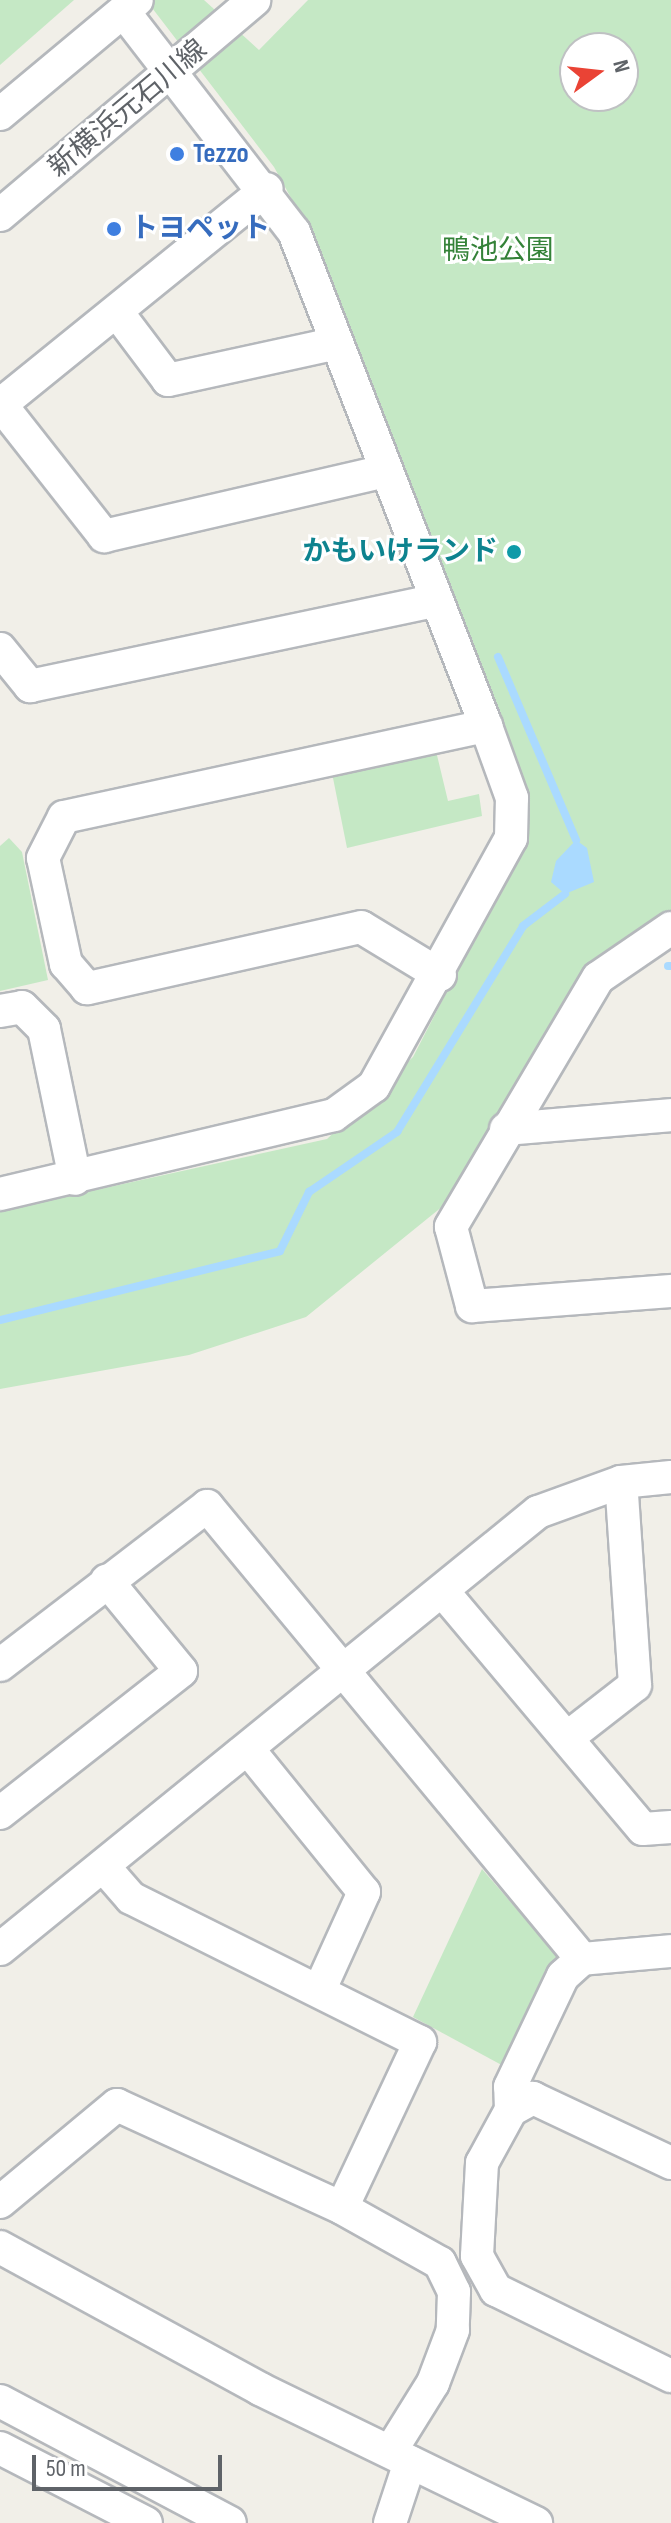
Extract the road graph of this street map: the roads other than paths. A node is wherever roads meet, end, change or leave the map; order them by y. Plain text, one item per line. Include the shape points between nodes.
1 (254, 0) edge
2 (124, 4) edge
3 (208, 42) junction
4 (80, 48) junction
5 (177, 72) junction
6 (0, 114) edge
7 (267, 189) junction
8 (0, 215) edge
9 (117, 312) junction
10 (337, 343) junction
11 (0, 405) edge
12 (385, 471) junction
13 (437, 600) junction
14 (0, 649) edge
15 (486, 726) junction
16 (671, 928) edge
17 (440, 975) junction
18 (0, 1011) edge
19 (671, 1115) edge
20 (506, 1129) junction
21 (75, 1179) junction
22 (0, 1194) edge
23 (671, 1291) edge
24 (671, 1477) edge
25 (621, 1482) junction
26 (107, 1581) junction
27 (445, 1594) junction
28 (0, 1665) edge
29 (344, 1670) junction
30 (567, 1738) junction
31 (248, 1749) junction
32 (0, 1813) edge
33 (671, 1827) edge
34 (104, 1867) dead end
35 (0, 1949) edge
36 (671, 1951) edge
37 (582, 1959) junction
38 (320, 1989) junction
39 (511, 2110) junction
40 (671, 2163) edge
41 (0, 2202) edge
42 (342, 2208) junction
43 (0, 2247) edge
44 (671, 2376) edge
45 (0, 2401) edge
46 (0, 2448) edge
47 (400, 2457) junction
48 (146, 2523) edge
49 (230, 2523) edge
50 (390, 2523) edge
51 (536, 2523) edge

1 - 3 street, 新横浜元石川線
2 - 3 street via 178,49
2 - 4 street
2 - 5 street
3 - 5 street, 新横浜元石川線
4 - 5 street via 125,35
4 - 6 street
5 - 7 street
5 - 8 street, 新横浜元石川線
7 - 9 street
7 - 10 street via 294,232
9 - 10 street via 168,380
9 - 11 street
10 - 12 street
11 - 12 street via 104,536
12 - 13 street
13 - 14 street via 30,686
13 - 15 street
15 - 17 street via 512,798 511,838
15 - 17 street via 64,817 43,858 66,964 87,988 361,927
16 - 20 street via 598,978
17 - 21 street via 374,1086 334,1115
18 - 21 street via 22,1007 44,1029
19 - 20 street
20 - 23 street via 451,1227 472,1306
21 - 22 street
24 - 25 street
25 - 27 street via 538,1512
25 - 30 street via 635,1685
26 - 28 street
26 - 29 street via 207,1506
26 - 32 street via 181,1671
27 - 29 street
27 - 30 street
29 - 31 street
29 - 37 street
30 - 33 street via 643,1829
31 - 35 street
31 - 38 street via 364,1892
34 - 38 street via 131,1898
36 - 37 street
37 - 39 street via 563,1976 510,2087
38 - 42 street via 420,2042
39 - 40 street via 533,2098
39 - 44 street via 482,2163 477,2256 483,2277
41 - 42 street via 117,2105
42 - 47 street via 440,2263 454,2292 453,2330
43 - 47 street via 127,2320
45 - 49 street
46 - 48 street
47 - 50 street
47 - 51 street

